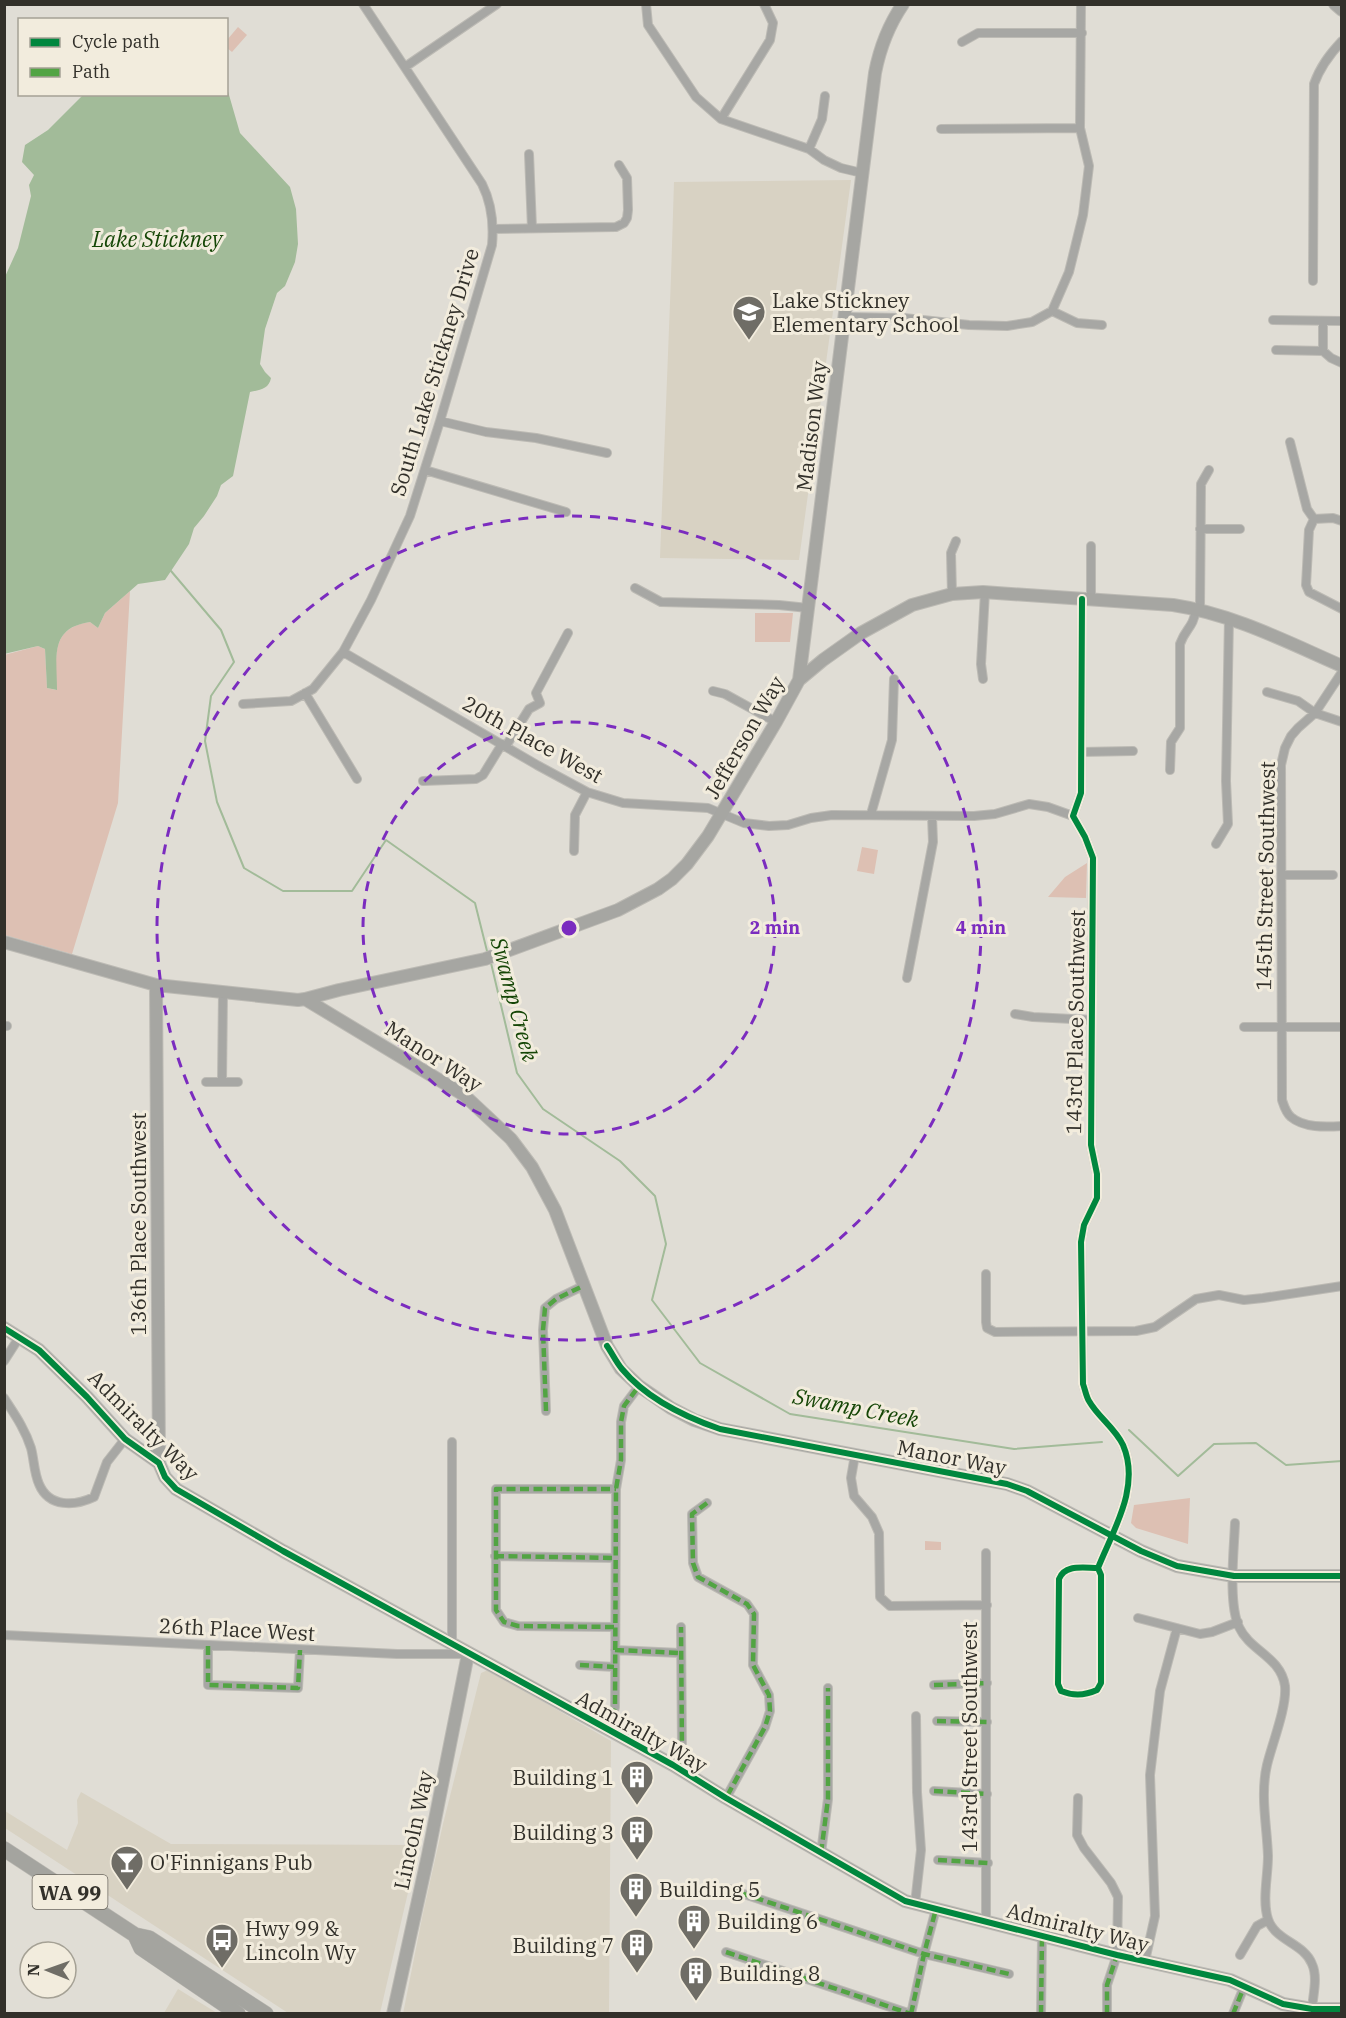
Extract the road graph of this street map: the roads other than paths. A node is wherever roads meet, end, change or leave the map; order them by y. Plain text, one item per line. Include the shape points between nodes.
1 (363, 4) edge
2 (497, 4) edge
3 (646, 4) edge
4 (764, 4) edge
5 (903, 4) edge
6 (1335, 4) edge
7 (1082, 8) edge
8 (1341, 10) edge
9 (1082, 33) junction
10 (1341, 41) edge
11 (962, 42) dead end
12 (405, 67) junction
13 (825, 96) dead end
14 (721, 119) junction
15 (1080, 128) junction
16 (940, 129) dead end
17 (809, 148) junction
18 (529, 154) dead end
19 (619, 165) dead end
20 (862, 173) junction
21 (532, 228) junction
22 (493, 229) junction
23 (1313, 282) dead end
24 (1052, 310) junction
25 (845, 317) junction
26 (1273, 320) dead end
27 (1323, 321) junction
28 (1341, 321) edge
29 (1102, 325) dead end
30 (1276, 350) dead end
31 (1323, 351) junction
32 (1341, 363) edge
33 (440, 421) junction
34 (1290, 442) dead end
35 (607, 453) dead end
36 (425, 470) junction
37 (1209, 470) dead end
38 (566, 512) dead end
39 (1314, 519) junction
40 (1341, 521) edge
41 (1200, 529) junction
42 (1240, 529) dead end
43 (956, 541) dead end
44 (1091, 546) dead end
45 (635, 588) dead end
46 (985, 592) junction
47 (952, 594) junction
48 (1086, 599) junction
49 (808, 608) junction
50 (1198, 609) junction
51 (1341, 609) edge
52 (1228, 618) junction
53 (568, 633) dead end
54 (343, 652) junction
55 (1341, 666) edge
56 (1341, 672) edge
57 (894, 679) dead end
58 (983, 679) dead end
59 (800, 680) junction
60 (712, 691) dead end
61 (1267, 692) dead end
62 (305, 693) junction
63 (243, 704) dead end
64 (1315, 713) junction
65 (776, 722) junction
66 (1341, 722) edge
67 (504, 745) junction
68 (1081, 752) junction
69 (1133, 752) dead end
70 (1170, 770) dead end
71 (357, 779) dead end
72 (423, 781) dead end
73 (587, 792) junction
74 (722, 814) junction
75 (872, 814) junction
76 (932, 816) junction
77 (1073, 816) junction
78 (1216, 844) dead end
79 (574, 851) dead end
80 (1282, 875) junction
81 (1333, 875) dead end
82 (4, 942) edge
83 (907, 978) dead end
84 (156, 985) junction
85 (222, 992) junction
86 (305, 999) junction
87 (1015, 1014) dead end
88 (1092, 1020) junction
89 (1244, 1027) dead end
90 (1282, 1027) junction
91 (1341, 1028) edge
92 (206, 1082) dead end
93 (222, 1082) junction
94 (238, 1082) dead end
95 (1341, 1126) edge
96 (986, 1274) dead end
97 (583, 1286) junction
98 (1341, 1286) edge
99 (4, 1328) edge
100 (1081, 1332) junction
101 (20, 1336) junction
102 (4, 1361) edge
103 (639, 1386) junction
104 (4, 1398) edge
105 (546, 1411) dead end
106 (125, 1439) junction
107 (452, 1442) dead end
108 (855, 1455) junction
109 (159, 1463) junction
110 (615, 1490) junction
111 (707, 1503) dead end
112 (1235, 1523) dead end
113 (1111, 1534) junction
114 (986, 1553) dead end
115 (495, 1556) junction
116 (615, 1557) junction
117 (1098, 1568) junction
118 (1234, 1576) junction
119 (1341, 1576) edge
120 (987, 1605) junction
121 (1138, 1618) dead end
122 (1238, 1622) junction
123 (614, 1627) junction
124 (681, 1627) dead end
125 (1177, 1628) junction
126 (4, 1635) edge
127 (452, 1644) junction
128 (208, 1646) junction
129 (300, 1650) junction
130 (615, 1650) junction
131 (680, 1653) junction
132 (468, 1654) junction
133 (580, 1665) dead end
134 (614, 1667) junction
135 (987, 1683) junction
136 (934, 1685) dead end
137 (828, 1688) dead end
138 (916, 1716) dead end
139 (938, 1721) dead end
140 (987, 1722) junction
141 (608, 1730) junction
142 (677, 1767) junction
143 (934, 1791) dead end
144 (987, 1794) junction
145 (726, 1798) junction
146 (1078, 1798) dead end
147 (4, 1849) edge
148 (821, 1853) junction
149 (938, 1860) dead end
150 (988, 1863) junction
151 (729, 1889) dead end
152 (915, 1904) junction
153 (936, 1910) junction
154 (1268, 1920) junction
155 (987, 1921) junction
156 (135, 1935) junction
157 (1042, 1936) junction
158 (726, 1952) dead end
159 (924, 1954) junction
160 (1117, 1955) junction
161 (1240, 1955) dead end
162 (1145, 1962) junction
163 (1009, 1974) dead end
164 (1244, 1987) junction
165 (242, 2007) edge
166 (1312, 2009) junction
167 (1341, 2009) edge
168 (1236, 2012) edge
169 (266, 2013) edge
170 (393, 2013) edge
171 (911, 2013) edge
172 (1041, 2013) edge
173 (1107, 2013) edge

1 - 12 street, South Lake Stickney Drive
2 - 12 street
3 - 14 street via 648,25 696,97
4 - 14 street via 773,23 770,40
5 - 20 street, Madison Way via 889,26 878,56
6 - 8 street
7 - 9 street
9 - 11 street via 978,33
9 - 15 street
10 - 23 street via 1325,59 1314,84
12 - 22 street, South Lake Stickney Drive via 482,184 491,207
13 - 17 street via 819,130
14 - 17 street
15 - 16 street
15 - 24 street via 1089,166 1083,215 1069,272
17 - 20 street via 824,160
18 - 21 street
19 - 21 street via 627,178 628,210 624,223 616,227
20 - 25 street, Madison Way
21 - 22 street
22 - 33 street, South Lake Stickney Drive via 485,273
24 - 25 street via 1032,322 1007,326
24 - 29 street via 1077,324
25 - 49 street, Madison Way
26 - 27 street
27 - 28 street
27 - 31 street
30 - 31 street
31 - 32 street
33 - 35 street
33 - 36 street, South Lake Stickney Drive
34 - 39 street via 1307,509
36 - 38 street
36 - 54 street, South Lake Stickney Drive via 410,516
37 - 41 street via 1201,484
39 - 40 street
39 - 51 street via 1309,530 1306,585 1309,592
41 - 42 street
41 - 50 street
43 - 47 street via 951,553
44 - 48 street
45 - 49 street via 661,602
46 - 47 street, Jefferson Way
46 - 48 street, Jefferson Way
46 - 58 street
47 - 59 street, Jefferson Way via 912,604 888,616
48 - 50 street, Jefferson Way
48 - 68 street
49 - 59 street, Madison Way
50 - 52 street, Jefferson Way
50 - 70 street via 1180,644 1180,728 1171,742
52 - 55 street, Jefferson Way
52 - 78 street via 1228,824
53 - 67 street via 536,693 540,703 529,709
54 - 62 street, South Lake Stickney Drive via 313,689
54 - 67 street, 20th Place West
56 - 64 street, 145th Street Southwest
57 - 75 street via 892,740
59 - 65 street, Jefferson Way
60 - 65 street
61 - 64 street via 1299,701
62 - 63 street, South Lake Stickney Drive via 291,701
62 - 71 street
64 - 66 street
64 - 80 street, 145th Street Southwest via 1291,736 1281,765
65 - 74 street, Jefferson Way
67 - 72 street via 476,779
67 - 73 street, 20th Place West
68 - 69 street
68 - 77 street via 1081,793
73 - 74 street, 20th Place West via 642,806 689,806
73 - 79 street via 575,815
74 - 75 street, 20th Place West via 744,823 769,826 832,815
74 - 86 street, Jefferson Way via 672,879 618,910 485,959
75 - 76 street, 20th Place West
76 - 77 street, 20th Place West via 995,814 1029,804
76 - 83 street via 933,842
77 - 88 street, 143rd Place Southwest via 1094,858
80 - 81 street
80 - 90 street, 145th Street Southwest
82 - 84 street, Manor Way
84 - 85 street, Manor Way
84 - 109 street, 136th Place Southwest
85 - 86 street, Manor Way
85 - 93 street
86 - 97 street, Manor Way via 464,1095 511,1139 532,1167 555,1210
87 - 88 street
88 - 100 street, 143rd Place Southwest via 1091,1145 1097,1198 1081,1242
89 - 90 street
90 - 91 street
90 - 95 street, 145th Street Southwest via 1282,1100 1289,1116 1302,1124
92 - 93 street
93 - 94 street
96 - 100 street via 987,1328
97 - 103 street, Manor Way via 607,1346
97 - 105 street via 545,1308
98 - 100 street via 1244,1300 1219,1295 1196,1299 1155,1327
99 - 101 street, Admiralty Way
100 - 113 street, 143rd Place Southwest via 1086,1393 1123,1445 1127,1465 1127,1495
101 - 102 street
101 - 106 street, Admiralty Way via 87,1397
103 - 108 street, Manor Way via 671,1408 720,1429
103 - 110 street via 624,1406
104 - 106 street via 24,1429 39,1485 56,1502 69,1504 94,1497 107,1462
106 - 109 street, Admiralty Way
107 - 127 street
108 - 113 street, Manor Way via 1007,1484
108 - 120 street via 851,1478 854,1496 872,1516 879,1533 880,1596 890,1606
109 - 127 street, Admiralty Way via 176,1489 196,1502
110 - 115 street via 496,1489
110 - 116 street
111 - 145 street via 692,1515 693,1563 698,1577 747,1604 754,1614 753,1665 769,1695 770,1712 765,1727
112 - 118 street
113 - 117 street, 143rd Place Southwest
113 - 118 street, Manor Way via 1177,1566
114 - 120 street, 143rd Street Southwest
115 - 116 street
115 - 123 street via 496,1610 504,1622 518,1626
116 - 123 street
117 - 117 street, 143rd Place Southwest via 1067,1569 1059,1579 1058,1684 1061,1691 1073,1694 1088,1694 1101,1683
118 - 119 street, Manor Way
118 - 122 street via 1234,1612
120 - 135 street, 143rd Street Southwest
121 - 125 street
122 - 125 street via 1200,1634
122 - 154 street via 1249,1640 1273,1660 1285,1683 1286,1696 1264,1782
123 - 130 street
124 - 131 street
125 - 162 street via 1160,1691 1150,1775 1155,1916
126 - 128 street, 26th Place West
127 - 132 street, Admiralty Way
128 - 129 street, 26th Place West
128 - 129 street via 208,1685 298,1688
129 - 132 street, 26th Place West
130 - 131 street
130 - 134 street
131 - 142 street via 682,1752
132 - 141 street, Admiralty Way
132 - 170 street, Lincoln Way
133 - 134 street
134 - 141 street via 615,1707
135 - 136 street
135 - 140 street, 143rd Street Southwest
137 - 148 street via 828,1799
138 - 152 street via 921,1850
139 - 140 street
140 - 144 street, 143rd Street Southwest
141 - 142 street, Admiralty Way
142 - 145 street, Admiralty Way
143 - 144 street
144 - 150 street, 143rd Street Southwest
145 - 148 street, Admiralty Way
146 - 160 street via 1077,1835 1118,1897
147 - 156 highway, WA 99
148 - 152 street, Admiralty Way
149 - 150 street
150 - 155 street, 143rd Street Southwest
151 - 159 street
152 - 153 street, Admiralty Way
153 - 155 street, Admiralty Way
153 - 159 street
154 - 161 street via 1257,1926
154 - 166 street via 1312,1963
155 - 157 street, Admiralty Way
156 - 165 highway, WA 99 via 149,1938
156 - 165 highway, WA 99 via 141,1948 201,1990 219,1989
157 - 160 street, Admiralty Way
157 - 172 street
158 - 171 street
159 - 163 street
159 - 171 street
160 - 162 street, Admiralty Way
160 - 173 street via 1107,1985
162 - 164 street, Admiralty Way via 1230,1980
164 - 166 street, Admiralty Way via 1283,2004
164 - 168 street
165 - 169 highway, WA 99
166 - 167 street, Admiralty Way

